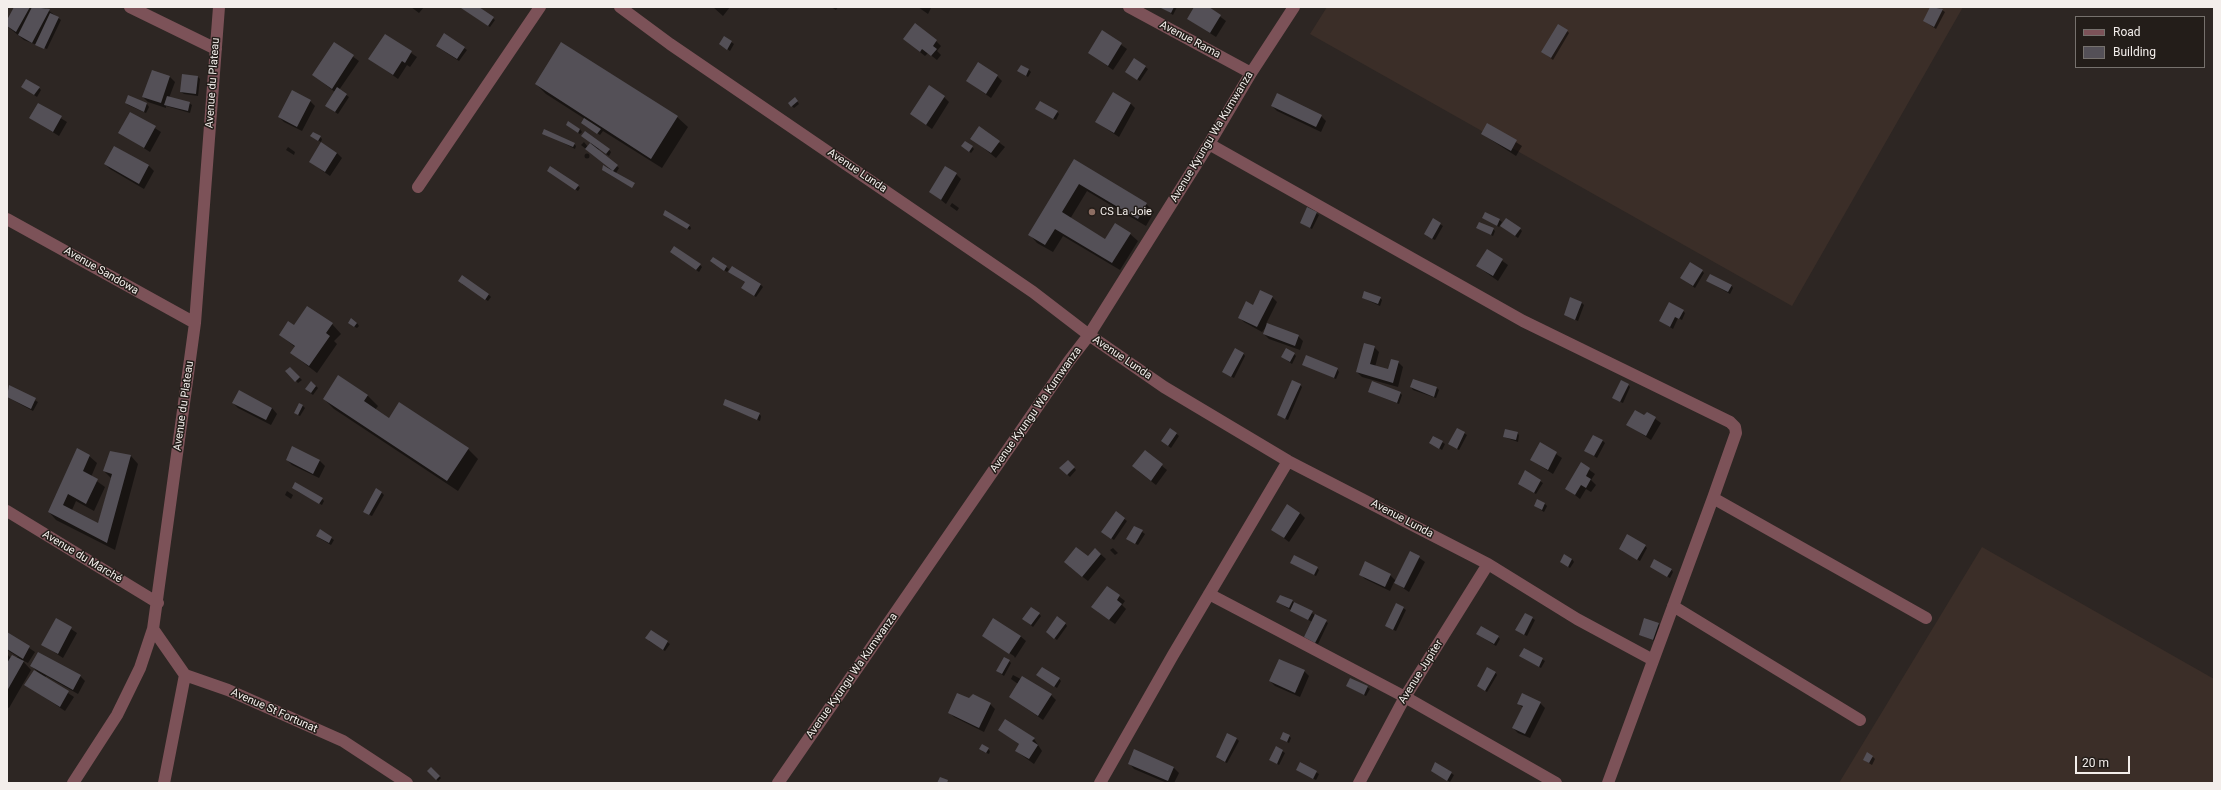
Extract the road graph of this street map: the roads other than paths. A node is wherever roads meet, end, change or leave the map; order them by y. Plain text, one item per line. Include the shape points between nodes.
1 (130, 7) edge
2 (219, 7) edge
3 (540, 7) edge
4 (620, 7) edge
5 (1129, 7) edge
6 (1294, 7) edge
7 (216, 49) junction
8 (1251, 73) junction
9 (1209, 144) junction
10 (418, 187) dead end
11 (7, 219) edge
12 (195, 323) junction
13 (1089, 335) junction
14 (1288, 461) junction
15 (1713, 498) junction
16 (7, 511) edge
17 (1488, 564) junction
18 (1209, 594) junction
19 (158, 603) junction
20 (1673, 606) junction
21 (1926, 618) dead end
22 (153, 630) junction
23 (1654, 660) junction
24 (185, 675) junction
25 (1405, 697) junction
26 (1860, 720) dead end
27 (73, 783) edge
28 (164, 783) edge
29 (407, 783) edge
30 (778, 783) edge
31 (1100, 783) edge
32 (1359, 783) edge
33 (1556, 783) edge
34 (1608, 783) edge

1 - 7 street
2 - 7 street, Avenue du Plateau
3 - 10 street
4 - 13 street, Avenue Lunda via 670,44 1033,292
5 - 8 street, Avenue Rama
6 - 8 street, Avenue Kyungu Wa Kumwanza
7 - 12 street, Avenue du Plateau
8 - 9 street, Avenue Kyungu Wa Kumwanza
9 - 13 street, Avenue Kyungu Wa Kumwanza
9 - 15 street via 1523,321 1730,422 1736,433
11 - 12 street, Avenue Sandowa
12 - 19 street, Avenue du Plateau
13 - 14 street, Avenue Lunda via 1164,387
13 - 30 street, Avenue Kyungu Wa Kumwanza
14 - 17 street, Avenue Lunda
14 - 18 street
15 - 20 street
15 - 21 street
16 - 19 street, Avenue du Marché
17 - 23 street, Avenue Lunda via 1577,619
17 - 25 street, Avenue Jupiter
18 - 25 street
18 - 31 street
19 - 22 street, Avenue du Plateau
20 - 23 street
20 - 26 street
22 - 24 street
22 - 27 street, Avenue du Plateau via 140,668 117,715
23 - 34 street
24 - 28 street
24 - 29 street, Avenue St Fortunat via 228,690 343,741
25 - 32 street, Avenue Jupiter
25 - 33 street

